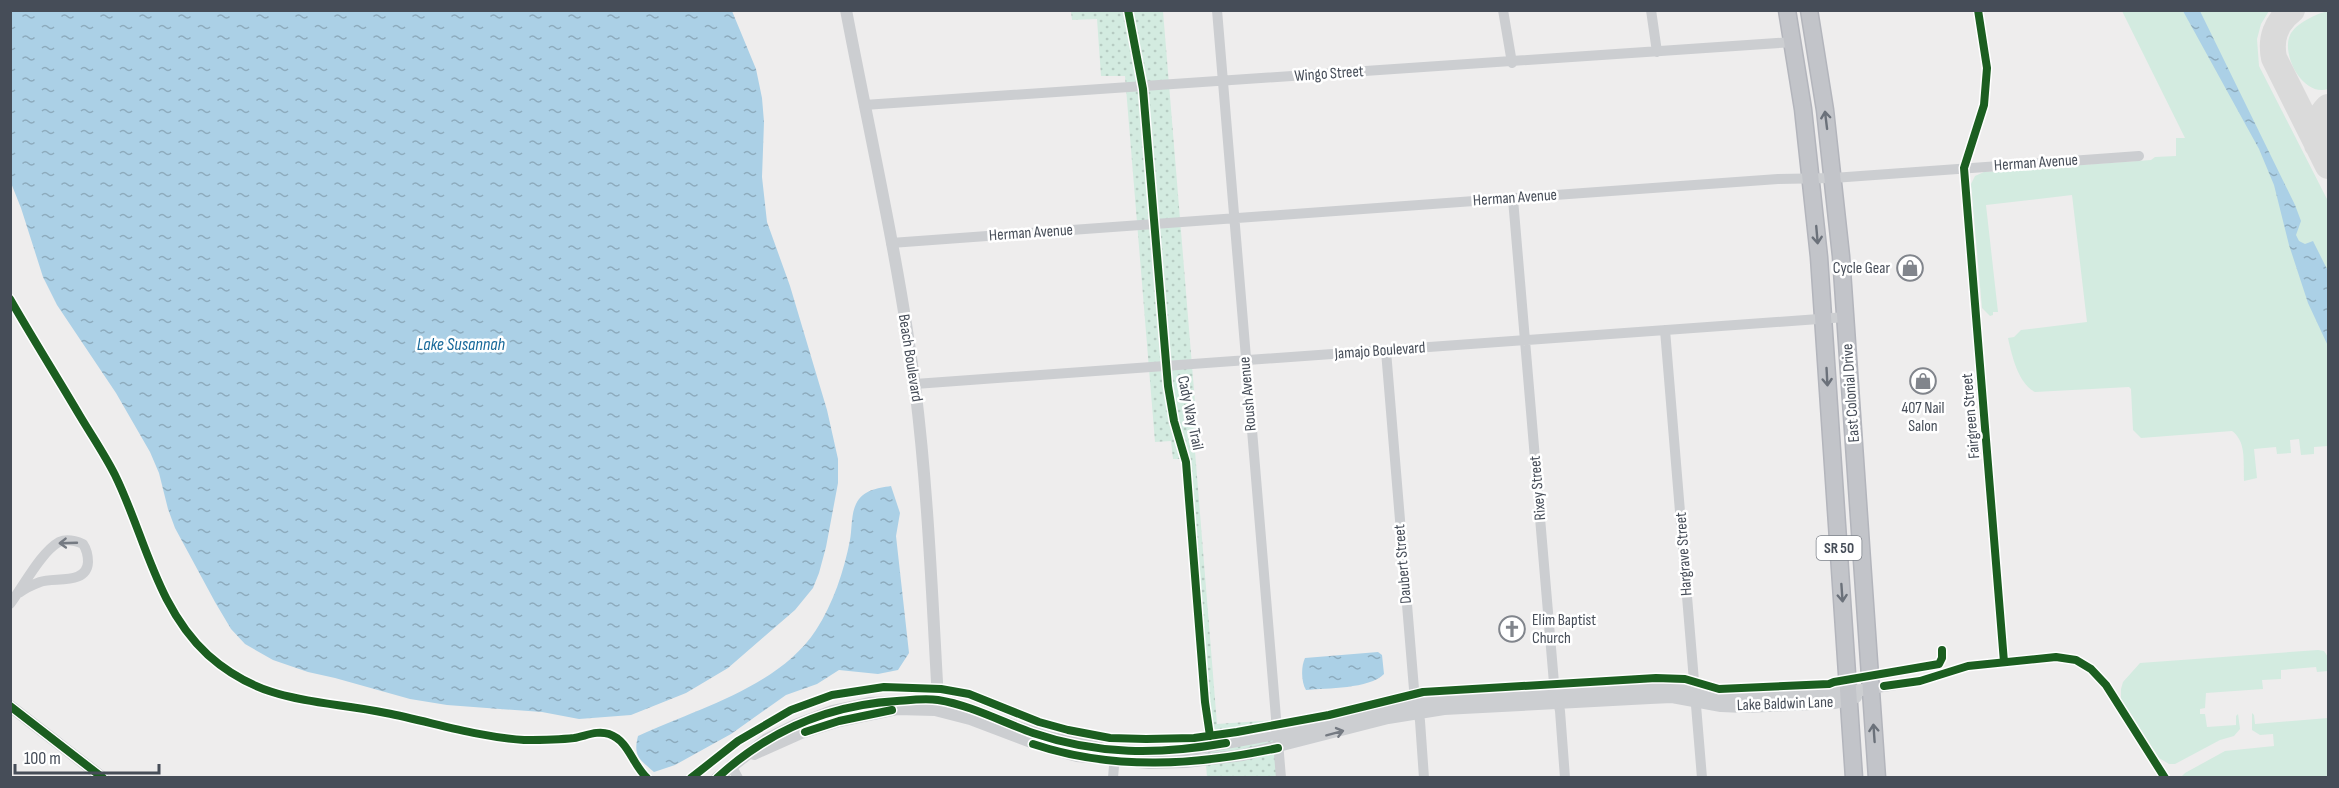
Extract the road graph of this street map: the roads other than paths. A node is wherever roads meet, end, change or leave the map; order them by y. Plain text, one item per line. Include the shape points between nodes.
1 (846, 10) edge
2 (1217, 10) edge
3 (1503, 10) edge
4 (1651, 10) edge
5 (1787, 10) edge
6 (1809, 10) edge
7 (1793, 42) junction
8 (1657, 52) junction
9 (1512, 63) junction
10 (1222, 81) junction
11 (864, 105) junction
12 (2139, 156) dead end
13 (1964, 168) junction
14 (1811, 177) junction
15 (1833, 178) junction
16 (1513, 199) junction
17 (1234, 219) junction
18 (891, 243) junction
19 (1846, 317) junction
20 (1824, 319) junction
21 (1665, 330) junction
22 (1526, 340) junction
23 (1386, 351) junction
24 (1245, 361) junction
25 (915, 384) junction
26 (1859, 509) junction
27 (1836, 511) junction
28 (19, 593) junction
29 (10, 604) edge
30 (2004, 662) junction
31 (1871, 689) junction
32 (1849, 696) junction
33 (1696, 697) junction
34 (1557, 698) junction
35 (937, 705) junction
36 (10, 706) edge
37 (1417, 707) junction
38 (1277, 734) junction
39 (1278, 748) junction
40 (1114, 756) junction
41 (731, 765) junction
42 (104, 777) edge
43 (717, 777) edge
44 (738, 777) edge
45 (1113, 777) edge
46 (1281, 777) edge
47 (1424, 777) edge
48 (1565, 777) edge
49 (1702, 777) edge
50 (1854, 777) edge
51 (1877, 777) edge
52 (2164, 777) edge

1 - 11 street, Beach Boulevard
2 - 10 street, Roush Avenue
3 - 9 street
4 - 8 street
5 - 7 highway, East Colonial Drive / SR 50
15 -> 6 highway, East Colonial Drive / SR 50
7 - 8 street, Wingo Street
7 - 14 highway, East Colonial Drive / SR 50
8 - 9 street, Wingo Street
9 - 10 street, Wingo Street
10 - 11 street, Wingo Street
10 - 17 street, Roush Avenue
11 - 18 street, Beach Boulevard
12 - 13 street, Herman Avenue
13 - 15 street, Herman Avenue
13 - 30 street, Fairgreen Street
14 - 15 street, Herman Avenue
14 - 16 street, Herman Avenue
14 -> 20 highway, East Colonial Drive / SR 50
15 - 19 highway, East Colonial Drive / SR 50
16 - 17 street, Herman Avenue
16 - 22 street, Rixey Street
17 - 18 street, Herman Avenue
17 - 24 street, Roush Avenue
18 - 25 street, Beach Boulevard
19 - 20 street, Jamajo Boulevard
19 - 26 highway, East Colonial Drive / SR 50
20 - 21 street, Jamajo Boulevard
20 -> 27 highway, East Colonial Drive / SR 50
21 - 22 street, Jamajo Boulevard
21 - 33 street, Hargrave Street
22 - 23 street, Jamajo Boulevard
22 - 34 street, Rixey Street
23 - 24 street, Jamajo Boulevard
23 - 37 street, Daubert Street
24 - 25 street, Jamajo Boulevard
24 - 38 street, Roush Avenue
25 - 35 street, Beach Boulevard
26 - 27 street
26 - 31 highway, East Colonial Drive / SR 50
27 -> 32 highway, East Colonial Drive / SR 50
28 -> 28 street via 42,581 81,575 87,568 87,550 82,544 66,540 58,543
28 - 29 street
30 - 31 street via 1968,666 1920,681
30 - 52 street via 2056,657 2076,660 2091,669 2106,685
31 - 32 street, Lake Baldwin Lane
51 -> 31 highway, East Colonial Drive / SR 50
32 - 33 street, Lake Baldwin Lane
32 - 50 highway, East Colonial Drive / SR 50
33 - 34 street, Lake Baldwin Lane via 1670,687 1651,687
33 - 49 street, Hargrave Street
34 - 37 street, Lake Baldwin Lane
34 - 48 street, Rixey Street
35 - 40 street, Lake Baldwin Lane via 1044,747 1077,756
35 - 41 street, Lake Baldwin Lane via 839,721 801,733
36 - 42 street
37 - 38 street, Lake Baldwin Lane
39 -> 37 street, Lake Baldwin Lane
37 - 47 street, Daubert Street
38 - 39 street, Roush Avenue
38 - 40 street, Lake Baldwin Lane via 1188,750
39 - 40 street, Lake Baldwin Lane via 1186,762
39 - 46 street, Roush Avenue
40 - 45 street
41 - 43 street, Lake Baldwin Lane
41 - 44 street

